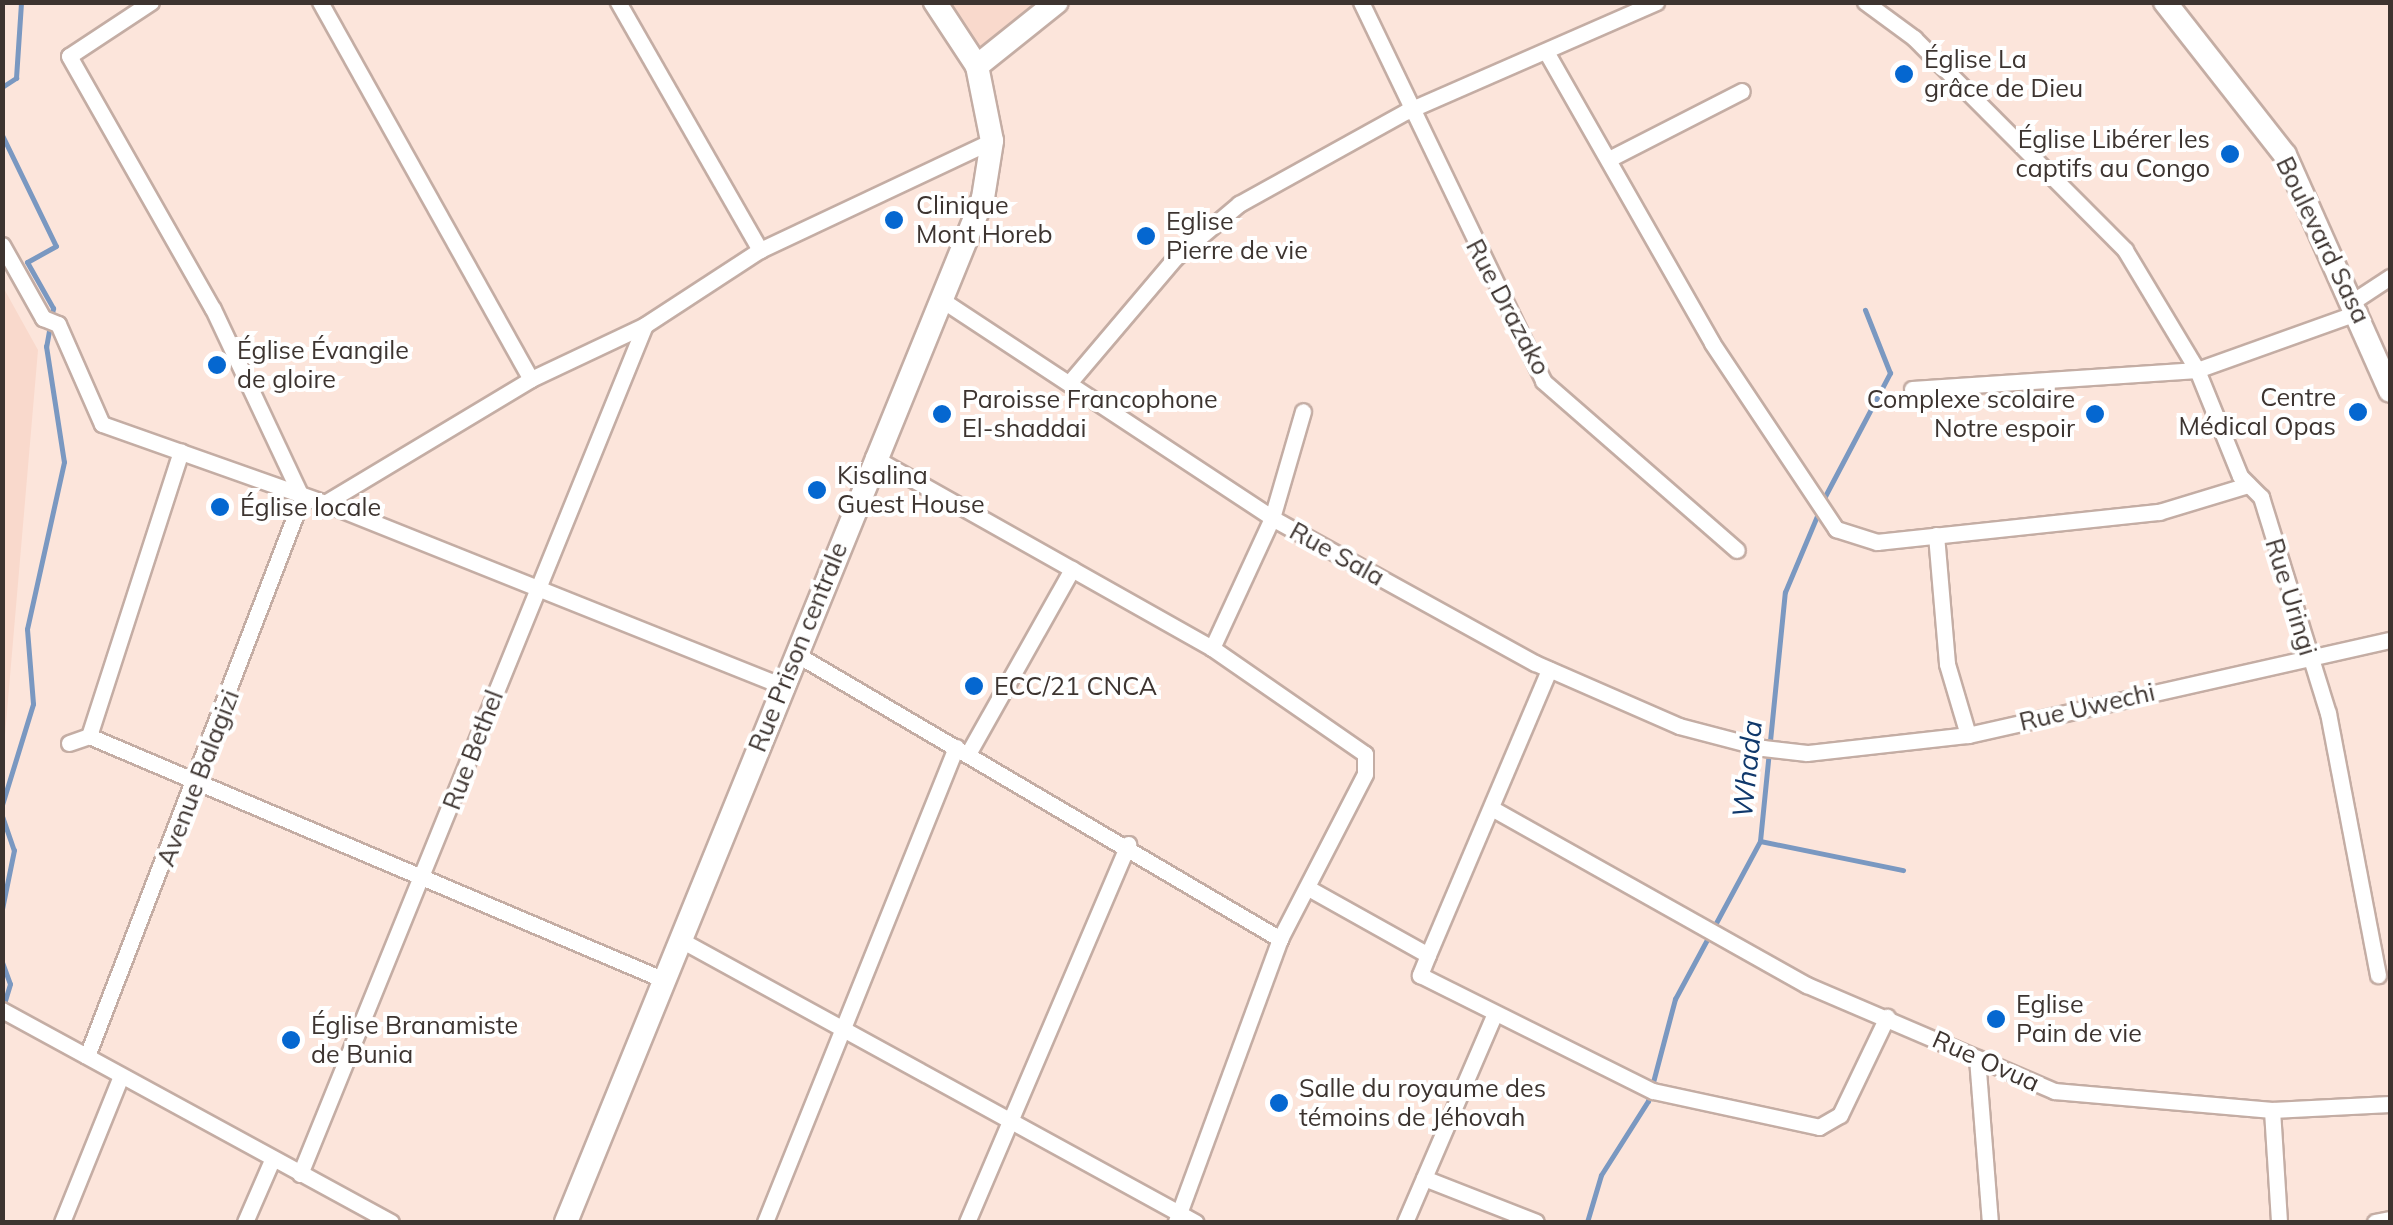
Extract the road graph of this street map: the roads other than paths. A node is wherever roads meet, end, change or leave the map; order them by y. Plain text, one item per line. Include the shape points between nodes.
1 (152, 2) edge
2 (320, 2) edge
3 (618, 2) edge
4 (935, 2) edge
5 (1057, 2) edge
6 (1361, 2) edge
7 (1656, 2) edge
8 (1865, 2) edge
9 (2166, 2) edge
10 (1548, 55) junction
11 (976, 66) junction
12 (1742, 91) dead end
13 (1407, 111) junction
14 (992, 141) junction
15 (1609, 159) junction
16 (2, 245) edge
17 (760, 250) junction
18 (2390, 278) edge
19 (942, 300) junction
20 (2357, 306) junction
21 (645, 326) junction
22 (2198, 370) junction
23 (530, 379) junction
24 (1069, 383) junction
25 (1912, 389) dead end
26 (2390, 392) edge
27 (1303, 411) dead end
28 (181, 452) junction
29 (873, 457) junction
30 (2248, 485) junction
31 (302, 498) junction
32 (324, 503) junction
33 (1272, 518) junction
34 (1936, 535) junction
35 (1737, 550) dead end
36 (1072, 569) junction
37 (536, 584) junction
38 (2390, 640) edge
39 (1212, 648) junction
40 (796, 654) junction
41 (2307, 654) junction
42 (1549, 670) junction
43 (782, 686) junction
44 (1968, 735) junction
45 (89, 736) junction
46 (69, 742) dead end
47 (962, 749) junction
48 (1780, 750) joint
49 (198, 784) junction
50 (1493, 809) junction
51 (1128, 844) junction
52 (424, 876) junction
53 (1310, 889) junction
54 (1280, 939) junction
55 (678, 940) junction
56 (1428, 954) junction
57 (2378, 974) dead end
58 (662, 979) junction
59 (6, 1012) edge
60 (1887, 1017) junction
61 (1493, 1018) junction
62 (839, 1030) junction
63 (86, 1056) junction
64 (1977, 1058) junction
65 (121, 1076) junction
66 (2390, 1104) edge
67 (2272, 1110) junction
68 (1007, 1125) junction
69 (272, 1160) junction
70 (300, 1174) junction
71 (1424, 1178) junction
72 (354, 1204) junction
73 (2390, 1219) edge
74 (1184, 1220) edge
75 (62, 1222) edge
76 (245, 1222) edge
77 (347, 1222) edge
78 (390, 1222) edge
79 (566, 1222) edge
80 (765, 1222) edge
81 (966, 1222) edge
82 (1405, 1222) edge
83 (1536, 1222) edge
84 (1990, 1222) edge
85 (2279, 1222) edge
86 (2375, 1222) edge

1 - 31 street via 69,56 213,309
2 - 23 street
3 - 17 street
4 - 11 street
5 - 11 street
6 - 13 street, Rue Drazako
7 - 10 street
8 - 22 street, Rue Uringi via 1914,38 2124,250
9 - 20 street, Boulevard Sasa via 2285,155
10 - 13 street
10 - 15 street
11 - 14 street, Rue Prison centrale
12 - 15 street
13 - 24 street via 1239,204 1174,258
13 - 35 street, Rue Drazako via 1544,380
14 - 17 street
14 - 19 street, Rue Prison centrale via 983,198
15 - 34 street via 1836,529 1877,542
16 - 28 street via 51,321 102,424
17 - 21 street
18 - 20 street
19 - 24 street, Rue Sala
19 - 29 street, Rue Prison centrale
20 - 22 street
20 - 26 street, Boulevard Sasa
21 - 23 street
21 - 37 street, Rue Bethel
22 - 25 street
22 - 30 street, Rue Uringi
23 - 32 street
24 - 33 street, Rue Sala
27 - 33 street
28 - 31 street
28 - 45 street
29 - 36 street
29 - 40 street, Rue Prison centrale
30 - 34 street via 2158,512
30 - 41 street, Rue Uringi via 2261,497
31 - 32 street
31 - 49 street, Avenue Balagizi
32 - 37 street
33 - 39 street
33 - 42 street, Rue Sala
34 - 44 street via 1946,664
36 - 39 street
36 - 47 street
37 - 43 street
37 - 52 street, Rue Bethel
38 - 41 street, Rue Uwechi
39 - 53 street via 1364,754 1364,774
40 - 43 street, Rue Prison centrale
40 - 47 street
41 - 44 street, Rue Uwechi
41 - 57 street, Rue Uringi via 2328,712
42 - 48 street, Rue Sala via 1679,726
42 - 50 street
43 - 55 street, Rue Prison centrale
44 - 48 street, Rue Uwechi
45 - 46 street
45 - 49 street
47 - 51 street
47 - 62 street
49 - 52 street
49 - 63 street, Avenue Balagizi
50 - 56 street
50 - 60 street, Rue Ovua via 1722,937
51 - 54 street
51 - 68 street
52 - 58 street
52 - 70 street, Rue Bethel
53 - 54 street
53 - 56 street
54 - 74 street
55 - 58 street, Rue Prison centrale
55 - 62 street
56 - 61 street via 1420,975
58 - 79 street, Rue Prison centrale
59 - 63 street
60 - 61 street via 1840,1114 1819,1127 1648,1089
60 - 64 street, Rue Ovua
61 - 71 street
62 - 68 street
62 - 80 street
63 - 65 street
64 - 67 street, Rue Ovua via 2054,1090
64 - 84 street
65 - 69 street
65 - 75 street
66 - 67 street, Rue Ovua
67 - 85 street
68 - 74 street
68 - 81 street
69 - 70 street
69 - 76 street
70 - 72 street
71 - 82 street
71 - 83 street
72 - 77 street
72 - 78 street
73 - 86 street

